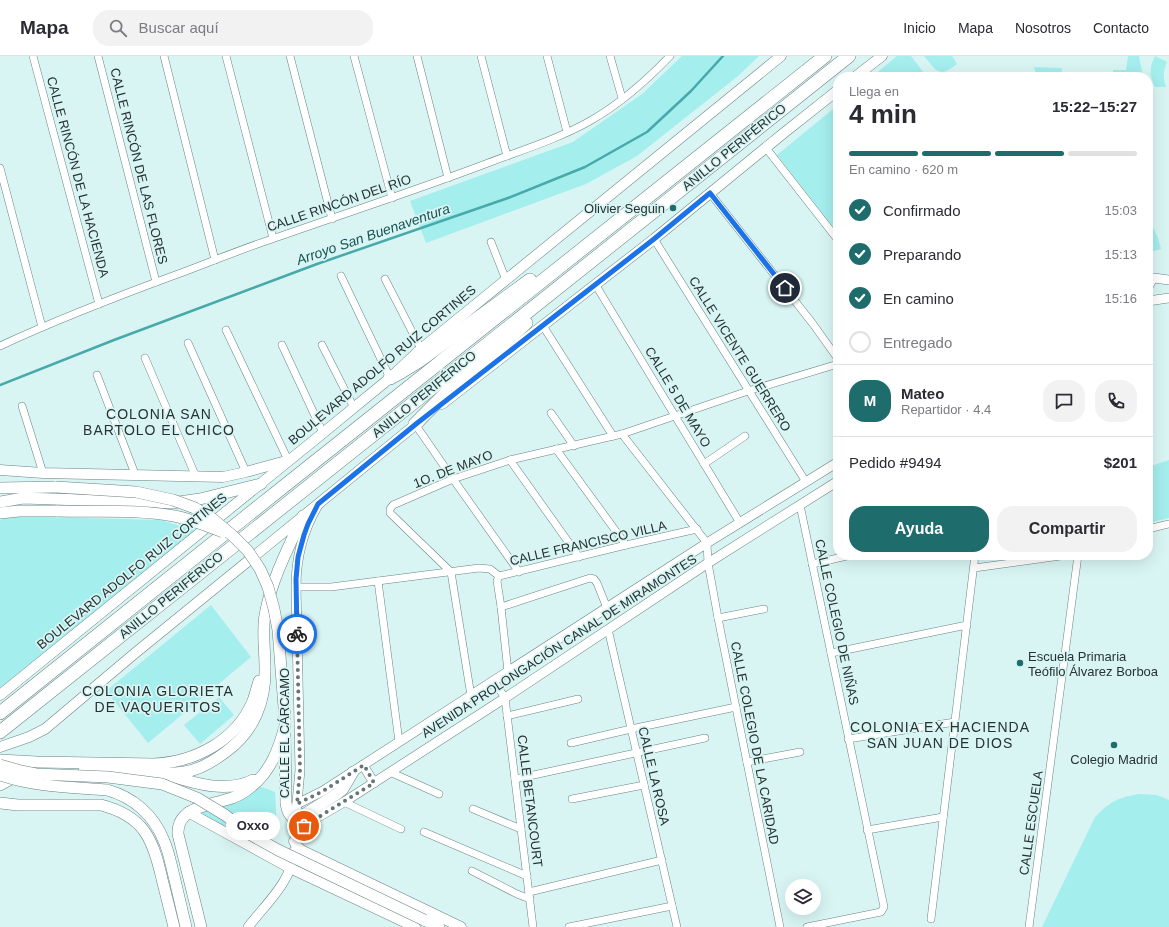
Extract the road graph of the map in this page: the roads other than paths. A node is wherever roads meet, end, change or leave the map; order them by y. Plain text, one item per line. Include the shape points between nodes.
1 (33, 56) edge
2 (98, 56) edge
3 (164, 56) edge
4 (226, 56) edge
5 (290, 56) edge
6 (354, 56) edge
7 (417, 56) edge
8 (481, 56) edge
9 (547, 56) edge
10 (610, 56) edge
11 (670, 56) edge
12 (781, 56) edge
13 (825, 56) edge
14 (849, 56) edge
15 (882, 56) edge
16 (861, 72) edge
17 (833, 94) edge
18 (622, 98) junction
19 (567, 132) junction
20 (766, 148) junction
21 (507, 156) junction
22 (0, 168) edge
23 (448, 178) junction
24 (710, 193) junction
25 (392, 198) junction
26 (332, 219) junction
27 (833, 234) edge
28 (273, 238) junction
29 (654, 239) junction
30 (491, 242) dead end
31 (573, 256) junction
32 (215, 260) junction
33 (341, 276) dead end
34 (1153, 278) edge
35 (385, 279) dead end
36 (506, 280) junction
37 (1169, 280) edge
38 (156, 282) junction
39 (595, 284) junction
40 (554, 291) junction
41 (1169, 298) edge
42 (1153, 300) edge
43 (99, 304) junction
44 (543, 326) junction
45 (42, 327) junction
46 (226, 330) dead end
47 (188, 343) dead end
48 (322, 344) dead end
49 (282, 345) dead end
50 (0, 346) edge
51 (421, 349) junction
52 (833, 352) edge
53 (145, 358) dead end
54 (833, 366) edge
55 (97, 375) dead end
56 (390, 378) junction
57 (748, 391) junction
58 (22, 406) dead end
59 (354, 408) junction
60 (550, 413) dead end
61 (676, 416) junction
62 (416, 424) junction
63 (324, 433) junction
64 (622, 434) junction
65 (613, 436) junction
66 (745, 436) dead end
67 (574, 446) junction
68 (556, 449) junction
69 (288, 460) junction
70 (510, 460) junction
71 (704, 464) junction
72 (833, 465) edge
73 (0, 470) edge
74 (246, 472) junction
75 (43, 473) junction
76 (135, 474) junction
77 (196, 477) junction
78 (453, 479) junction
79 (806, 482) junction
80 (261, 484) junction
81 (833, 485) edge
82 (1, 488) edge
83 (0, 502) edge
84 (318, 504) junction
85 (800, 505) junction
86 (0, 513) edge
87 (303, 516) junction
88 (740, 523) junction
89 (1169, 524) edge
90 (1153, 528) edge
91 (697, 529) junction
92 (233, 536) junction
93 (707, 543) junction
94 (626, 545) junction
95 (579, 557) junction
96 (833, 559) edge
97 (975, 560) edge
98 (1032, 560) edge
99 (1077, 560) edge
100 (708, 563) junction
101 (812, 564) junction
102 (974, 568) junction
103 (451, 572) junction
104 (519, 572) junction
105 (500, 576) junction
106 (378, 581) junction
107 (296, 587) junction
108 (501, 607) junction
109 (607, 608) junction
110 (764, 609) dead end
111 (718, 618) junction
112 (967, 625) junction
113 (608, 629) junction
114 (831, 653) junction
115 (264, 655) junction
116 (508, 672) junction
117 (494, 681) junction
118 (0, 694) edge
119 (471, 696) junction
120 (505, 698) junction
121 (578, 698) dead end
122 (736, 706) junction
123 (0, 713) edge
124 (507, 716) junction
125 (955, 722) junction
126 (285, 723) junction
127 (630, 728) junction
128 (0, 732) edge
129 (705, 738) dead end
130 (848, 739) junction
131 (399, 742) junction
132 (571, 743) dead end
133 (0, 747) edge
134 (800, 752) dead end
135 (636, 753) junction
136 (0, 760) edge
137 (747, 762) junction
138 (0, 765) edge
139 (364, 765) junction
140 (266, 771) junction
141 (353, 772) junction
142 (390, 772) junction
143 (164, 774) junction
144 (0, 775) edge
145 (515, 779) junction
146 (374, 783) junction
147 (0, 785) edge
148 (644, 785) junction
149 (439, 794) dead end
150 (572, 799) dead end
151 (344, 802) junction
152 (0, 803) edge
153 (297, 804) junction
154 (473, 809) dead end
155 (188, 812) junction
156 (943, 817) junction
157 (295, 820) junction
158 (401, 829) dead end
159 (521, 829) junction
160 (867, 830) junction
161 (424, 832) dead end
162 (294, 836) junction
163 (316, 857) junction
164 (662, 860) junction
165 (290, 868) junction
166 (472, 871) dead end
167 (306, 876) junction
168 (527, 876) junction
169 (529, 895) junction
170 (672, 906) junction
171 (930, 919) dead end
172 (420, 924) edge
173 (174, 927) edge
174 (186, 927) edge
175 (201, 927) edge
176 (248, 927) edge
177 (438, 927) edge
178 (461, 927) edge
179 (533, 927) edge
180 (569, 927) edge
181 (678, 927) edge
182 (780, 927) edge
183 (806, 927) edge
184 (1029, 927) edge

1 - 43 street, CALLE RINCÓN DE LA HACIENDA
2 - 38 street, CALLE RINCÓN DE LAS FLORES
3 - 32 street
4 - 28 street
5 - 26 street
6 - 25 street
7 - 23 street
8 - 21 street
9 - 19 street
10 - 18 street
11 - 18 street, CALLE RINCÓN DEL RÍO via 643,83
12 - 36 main road, BOULEVARD ADOLFO RUIZ CORTINES
13 - 31 highway, ANILLO PERIFÉRICO
14 - 40 highway, ANILLO PERIFÉRICO
15 - 16 main road
17 - 20 main road
18 - 19 street, CALLE RINCÓN DEL RÍO via 590,121
19 - 21 street, CALLE RINCÓN DEL RÍO
20 - 24 main road
20 - 27 street
21 - 23 street, CALLE RINCÓN DEL RÍO
22 - 45 street
23 - 25 street, CALLE RINCÓN DEL RÍO
24 - 29 main road
24 - 52 street
25 - 26 street, CALLE RINCÓN DEL RÍO
26 - 28 street, CALLE RINCÓN DEL RÍO
28 - 32 street, CALLE RINCÓN DEL RÍO
29 - 39 main road
29 - 57 street, CALLE VICENTE GUERRERO
30 - 36 street
31 - 56 highway via 532,278 419,361
31 - 123 highway, ANILLO PERIFÉRICO
32 - 38 street, CALLE RINCÓN DEL RÍO
33 - 56 street
34 - 37 street
35 - 51 street
36 - 51 main road, BOULEVARD ADOLFO RUIZ CORTINES
38 - 43 street, CALLE RINCÓN DEL RÍO
39 - 44 main road
39 - 61 street, CALLE 5 DE MAYO
40 - 62 highway via 522,326 448,390
40 - 128 highway, ANILLO PERIFÉRICO
41 - 42 street
43 - 45 street, CALLE RINCÓN DEL RÍO
44 - 62 main road
44 - 65 street
45 - 50 street, CALLE RINCÓN DEL RÍO
46 - 69 street
47 - 74 street
48 - 59 street
49 - 63 street
51 - 56 main road, BOULEVARD ADOLFO RUIZ CORTINES
53 - 77 street
54 - 57 street, 1O. DE MAYO
55 - 76 street
56 - 59 main road, BOULEVARD ADOLFO RUIZ CORTINES
57 - 61 street, 1O. DE MAYO
57 - 79 street, CALLE VICENTE GUERRERO
58 - 75 street
59 - 63 main road, BOULEVARD ADOLFO RUIZ CORTINES
60 - 67 street
61 - 64 street, 1O. DE MAYO
61 - 71 street, CALLE 5 DE MAYO
62 - 78 street
62 - 84 main road
63 - 69 main road, BOULEVARD ADOLFO RUIZ CORTINES
64 - 65 street, 1O. DE MAYO
64 - 91 street
65 - 67 street, 1O. DE MAYO
66 - 71 street
67 - 68 street, 1O. DE MAYO
68 - 70 street, 1O. DE MAYO
68 - 94 street
69 - 74 main road
69 - 80 main road, BOULEVARD ADOLFO RUIZ CORTINES
70 - 78 street, 1O. DE MAYO
70 - 95 street
71 - 88 street, CALLE 5 DE MAYO
72 - 79 street, AVENIDA PROLONGACIÓN CANAL DE MIRAMONTES
73 - 75 main road
74 - 77 main road via 223,477
75 - 76 main road
76 - 77 main road
78 - 103 street, 1O. DE MAYO via 393,505 390,509 390,513
78 - 104 street
79 - 88 street, AVENIDA PROLONGACIÓN CANAL DE MIRAMONTES
80 - 83 main road via 172,503 23,498
80 - 118 main road, BOULEVARD ADOLFO RUIZ CORTINES
81 - 85 street, AVENIDA PROLONGACIÓN CANAL DE MIRAMONTES
82 - 92 main road, bridge via 56,487 136,492 195,508
84 - 87 main road
84 - 107 street, CALLE EL CÁRCAMO via 300,546
85 - 100 street, AVENIDA PROLONGACIÓN CANAL DE MIRAMONTES
85 - 101 street, CALLE COLEGIO DE NIÑAS
86 - 92 main road, bridge via 142,512 199,522
87 - 115 main road via 283,559 267,606
87 - 133 main road via 45,729 29,738
88 - 93 street, AVENIDA PROLONGACIÓN CANAL DE MIRAMONTES
89 - 90 street
91 - 93 street
91 - 94 street, CALLE FRANCISCO VILLA
92 - 126 main road, bridge via 248,551 268,587 278,630
93 - 100 street, CALLE COLEGIO DE LA CARIDAD
93 - 109 street, AVENIDA PROLONGACIÓN CANAL DE MIRAMONTES
94 - 95 street, CALLE FRANCISCO VILLA
95 - 104 street, CALLE FRANCISCO VILLA
96 - 101 street
97 - 102 street
98 - 102 street
99 - 184 street, CALLE ESCUELA
100 - 111 street, CALLE COLEGIO DE LA CARIDAD
100 - 113 street, AVENIDA PROLONGACIÓN CANAL DE MIRAMONTES
101 - 114 street, CALLE COLEGIO DE NIÑAS
102 - 112 street
103 - 105 street, CALLE FRANCISCO VILLA via 479,568 490,569
103 - 106 street, CALLE FRANCISCO VILLA
103 - 119 street
104 - 105 street, CALLE FRANCISCO VILLA
105 - 108 street via 497,581
106 - 107 street, CALLE FRANCISCO VILLA via 331,587
106 - 131 street
107 - 153 street, CALLE EL CÁRCAMO via 300,770
108 - 109 street via 590,578 597,583
108 - 116 street
109 - 116 street, AVENIDA PROLONGACIÓN CANAL DE MIRAMONTES
110 - 111 street
111 - 122 street, CALLE COLEGIO DE LA CARIDAD
112 - 114 street
112 - 125 street
113 - 120 street, AVENIDA PROLONGACIÓN CANAL DE MIRAMONTES
113 - 127 street, CALLE LA ROSA
114 - 130 street, CALLE COLEGIO DE NIÑAS
115 - 136 main road via 256,691 243,718 222,741 190,758 154,764
115 - 143 main road via 265,676 260,706 253,723 243,737 218,758 203,766 185,772
116 - 117 street, AVENIDA PROLONGACIÓN CANAL DE MIRAMONTES
117 - 119 street, AVENIDA PROLONGACIÓN CANAL DE MIRAMONTES
117 - 120 street, CALLE BETANCOURT
119 - 131 street, AVENIDA PROLONGACIÓN CANAL DE MIRAMONTES
120 - 124 street, CALLE BETANCOURT
120 - 142 street, AVENIDA PROLONGACIÓN CANAL DE MIRAMONTES
121 - 124 street
122 - 127 street
122 - 137 street, CALLE COLEGIO DE LA CARIDAD
124 - 145 street, CALLE BETANCOURT
125 - 130 street
125 - 156 street
126 - 140 main road via 276,752
126 - 157 main road via 286,803 290,816
127 - 132 street
127 - 135 street, CALLE LA ROSA
129 - 135 street
130 - 160 street, CALLE COLEGIO DE NIÑAS
131 - 139 street, AVENIDA PROLONGACIÓN CANAL DE MIRAMONTES
134 - 137 street
135 - 145 street
135 - 148 street, CALLE LA ROSA
137 - 182 street, CALLE COLEGIO DE LA CARIDAD
138 - 172 main road, bridge via 36,774 108,777 162,784 197,798 251,835
139 - 141 street, AVENIDA PROLONGACIÓN CANAL DE MIRAMONTES
139 - 146 street
140 - 143 main road via 255,780 233,787 198,783
140 - 155 main road via 244,792
141 - 153 street, AVENIDA PROLONGACIÓN CANAL DE MIRAMONTES
141 - 157 main road via 338,794
142 - 146 street, AVENIDA PROLONGACIÓN CANAL DE MIRAMONTES
142 - 149 street
143 - 147 main road via 46,770 17,776
144 - 174 main road, bridge via 41,785 107,790 136,804 158,829 167,849
145 - 159 street, CALLE BETANCOURT
146 - 151 street, AVENIDA PROLONGACIÓN CANAL DE MIRAMONTES
148 - 150 street
148 - 164 street, CALLE LA ROSA
151 - 158 street
151 - 162 street, AVENIDA PROLONGACIÓN CANAL DE MIRAMONTES
152 - 173 main road via 101,804 127,815 143,829 152,845
153 - 157 street, CALLE EL CÁRCAMO
154 - 159 street
155 - 165 main road
155 - 175 main road via 180,822 178,834
156 - 160 street
156 - 171 street
157 - 162 street, CALLE EL CÁRCAMO
159 - 168 street, CALLE BETANCOURT
160 - 183 street, CALLE COLEGIO DE NIÑAS via 884,907 881,912
161 - 168 street
162 - 163 main road via 296,845 301,850
162 - 165 street, CALLE EL CÁRCAMO via 294,856
163 - 167 main road via 306,866
163 - 178 main road
164 - 169 street
164 - 170 street, CALLE LA ROSA
165 - 167 main road
165 - 176 street, CALLE EL CÁRCAMO via 286,879
166 - 169 street via 517,894
167 - 172 main road
168 - 169 street, CALLE BETANCOURT
169 - 179 street, CALLE BETANCOURT
170 - 180 street
170 - 181 street, CALLE LA ROSA
172 - 177 main road

